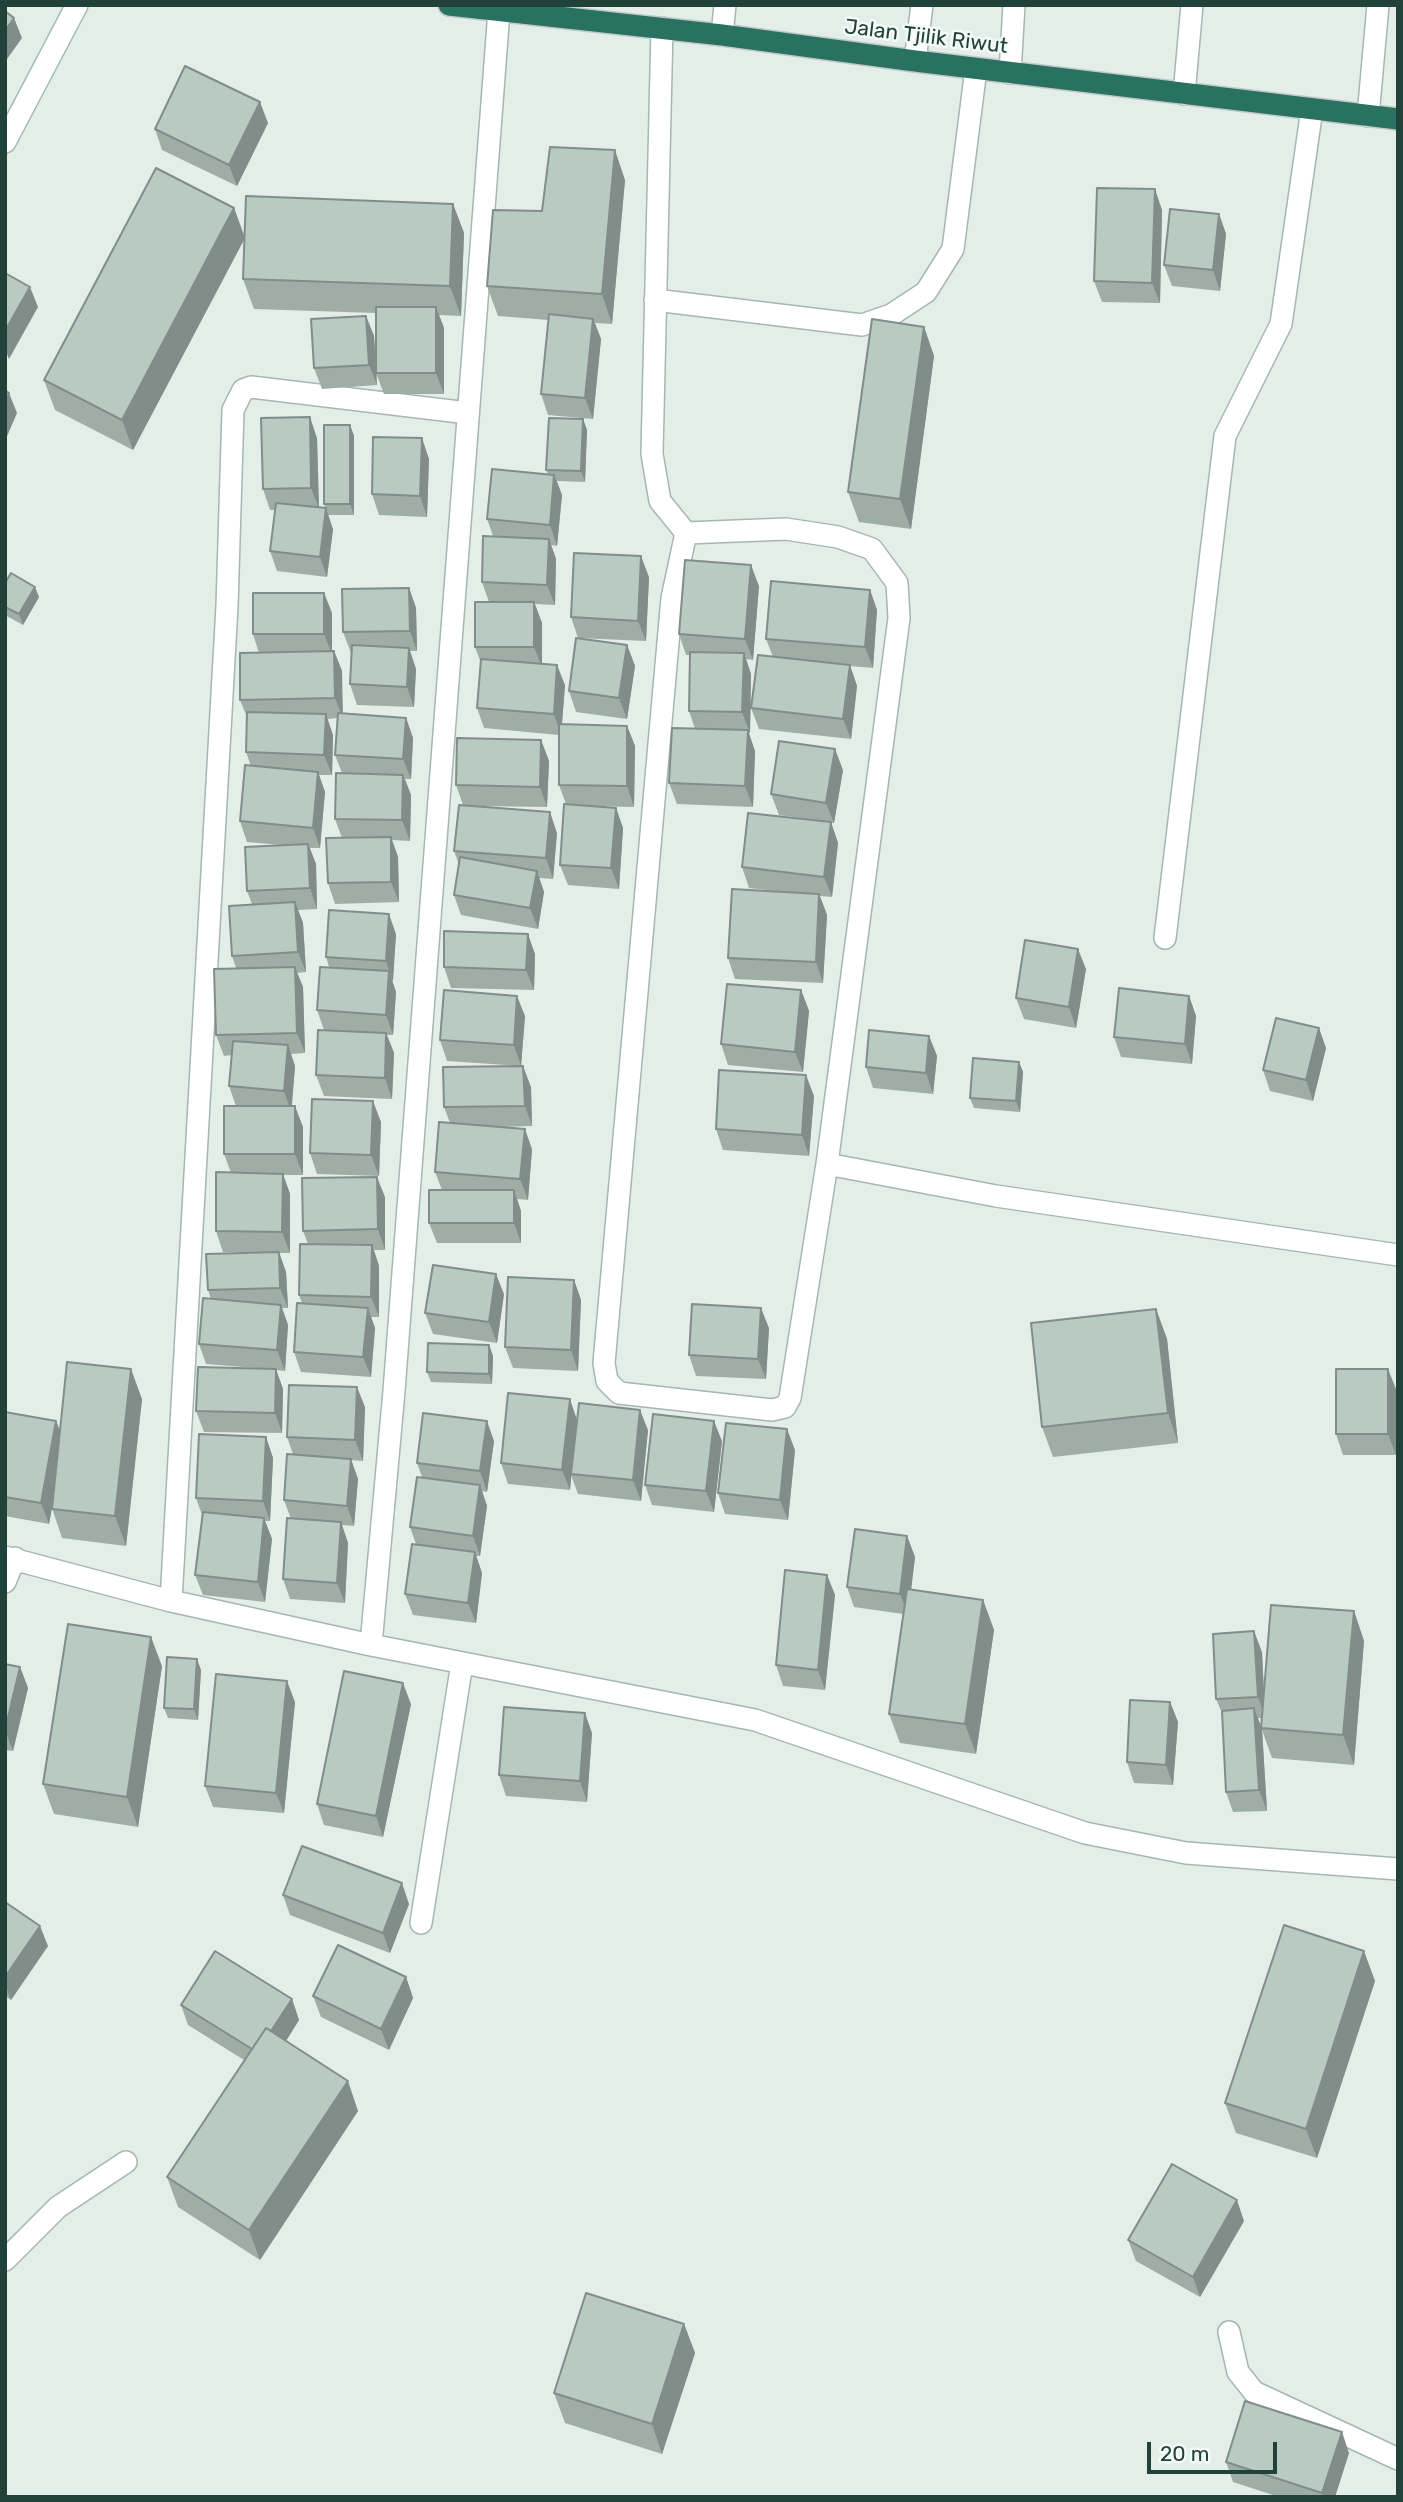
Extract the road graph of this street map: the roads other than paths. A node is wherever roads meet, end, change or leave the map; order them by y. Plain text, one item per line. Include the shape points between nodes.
1 (77, 5) edge
2 (449, 5) edge
3 (725, 5) edge
4 (922, 5) edge
5 (1014, 5) edge
6 (1192, 5) edge
7 (1378, 5) edge
8 (499, 11) junction
9 (662, 28) junction
10 (722, 35) junction
11 (915, 61) junction
12 (976, 69) junction
13 (1010, 73) junction
14 (1184, 94) junction
15 (1312, 109) junction
16 (1368, 116) junction
17 (1398, 119) edge
18 (5, 142) edge
19 (655, 300) junction
20 (468, 412) junction
21 (685, 533) junction
22 (1165, 938) dead end
23 (827, 1164) junction
24 (1398, 1255) edge
25 (10, 1558) edge
26 (5, 1582) edge
27 (171, 1601) junction
28 (371, 1645) junction
29 (462, 1663) junction
30 (1398, 1869) edge
31 (421, 1923) dead end
32 (126, 2162) dead end
33 (5, 2260) edge
34 (1229, 2332) dead end
35 (1398, 2459) edge

1 - 18 street
2 - 8 highway, Jalan Tjilik Riwut
3 - 10 street
4 - 11 street
5 - 13 street
6 - 14 street
7 - 16 street
8 - 9 highway, Jalan Tjilik Riwut
8 - 20 street
9 - 10 highway, Jalan Tjilik Riwut
9 - 19 street
10 - 11 highway, Jalan Tjilik Riwut
11 - 12 highway, Jalan Tjilik Riwut
12 - 13 highway, Jalan Tjilik Riwut
12 - 19 street via 953,249 926,292 891,315 862,325
13 - 14 highway, Jalan Tjilik Riwut
14 - 15 highway, Jalan Tjilik Riwut
15 - 16 highway, Jalan Tjilik Riwut
15 - 22 street via 1281,324 1225,436
16 - 17 highway, Jalan Tjilik Riwut
19 - 21 street via 652,454 660,501
20 - 27 street via 251,387 243,390 233,410 228,606
20 - 28 street
21 - 23 street via 786,529 838,537 872,549 897,583 899,618
21 - 23 street via 672,598 604,1363 607,1381 619,1393 772,1410 785,1407
23 - 24 street via 996,1196
25 - 26 street
25 - 27 street
27 - 28 street
28 - 29 street
29 - 30 street via 755,1720 1085,1833 1186,1853
29 - 31 street
32 - 33 street via 58,2207
34 - 35 street via 1238,2372 1254,2392

